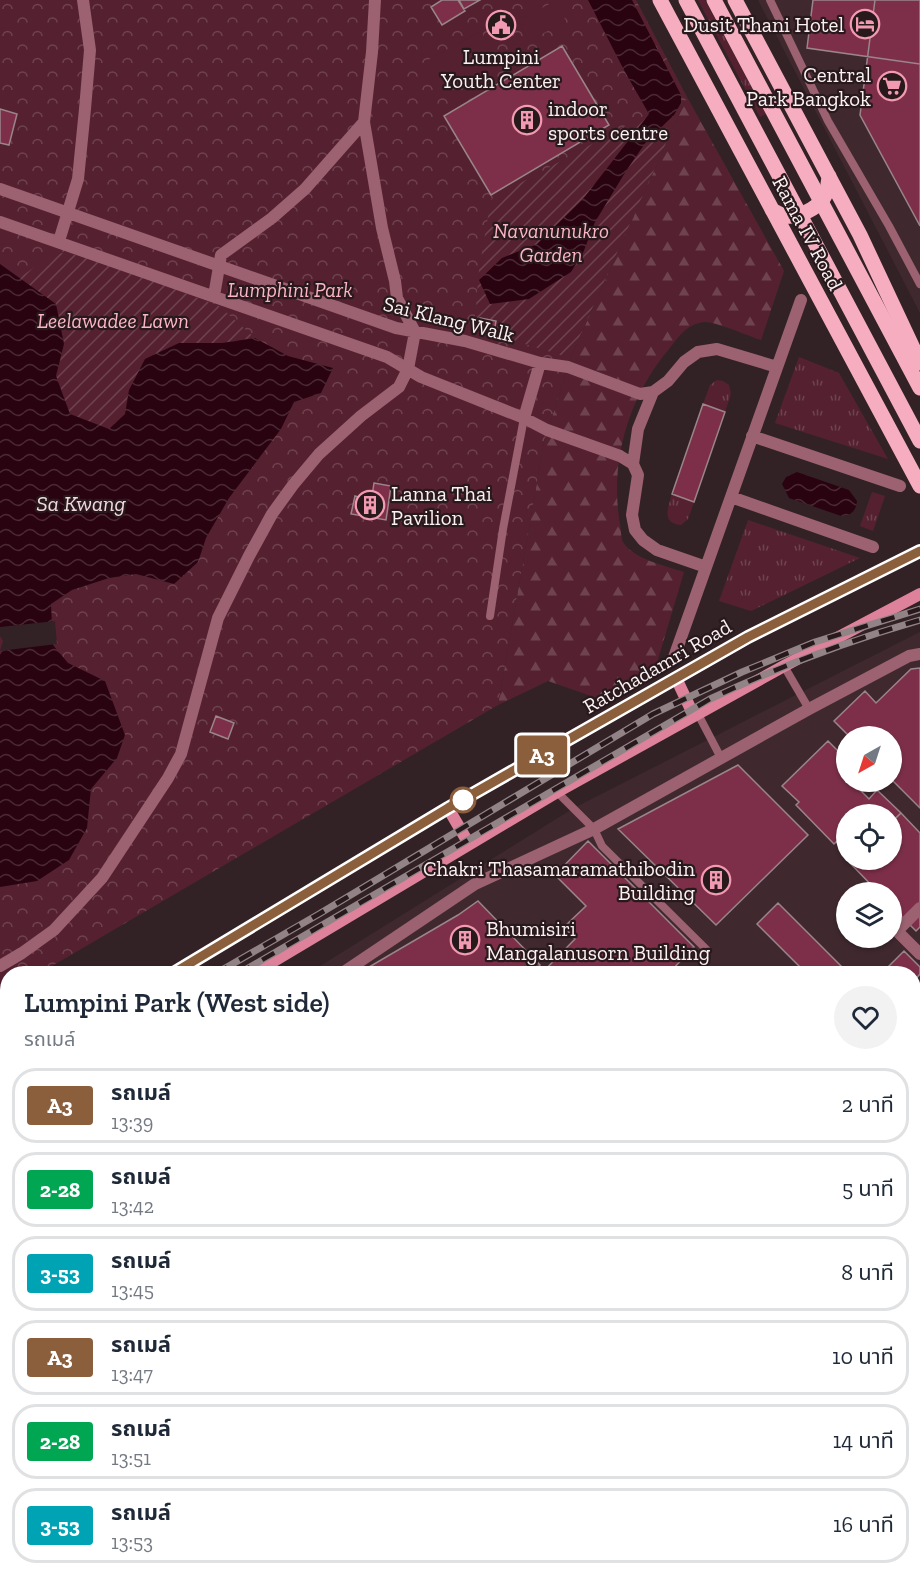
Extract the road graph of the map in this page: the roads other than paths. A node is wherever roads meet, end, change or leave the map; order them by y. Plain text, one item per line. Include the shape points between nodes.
1 (83, 0) edge
2 (375, 0) edge
3 (660, 0) edge
4 (686, 0) edge
5 (714, 0) edge
6 (735, 0) edge
7 (770, 0) edge
8 (364, 122) junction
9 (829, 176) junction
10 (0, 189) edge
11 (772, 210) junction
12 (68, 212) junction
13 (0, 222) edge
14 (58, 241) junction
15 (218, 266) junction
16 (920, 284) edge
17 (214, 296) junction
18 (801, 300) dead end
19 (415, 332) junction
20 (918, 354) edge
21 (540, 363) junction
22 (777, 368) junction
23 (408, 369) junction
24 (920, 388) edge
25 (654, 392) junction
26 (524, 418) junction
27 (753, 436) junction
28 (920, 441) edge
29 (633, 464) junction
30 (900, 486) dead end
31 (920, 486) edge
32 (731, 497) junction
33 (873, 547) dead end
34 (920, 551) edge
35 (706, 567) junction
36 (920, 594) edge
37 (490, 616) dead end
38 (920, 654) edge
39 (673, 660) dead end
40 (784, 666) junction
41 (676, 678) junction
42 (809, 709) junction
43 (696, 715) junction
44 (721, 758) junction
45 (557, 792) junction
46 (448, 808) junction
47 (594, 829) junction
48 (469, 844) junction
49 (920, 908) edge
50 (707, 950) dead end
51 (920, 954) edge
52 (0, 966) edge
53 (185, 966) edge
54 (265, 966) edge
55 (353, 966) edge

1 - 12 street via 90,50 78,179
2 - 8 street
3 - 11 main road, Rama IV Road
4 - 28 main road, Rama IV Road, bridge
5 - 24 main road, Rama IV Road, bridge
6 - 9 main road, Rama IV Road
7 - 16 lane via 828,121
8 - 15 street via 304,189 221,255
8 - 19 street via 397,298
9 - 11 main road via 823,200 812,209 797,216
9 - 20 main road, Rama IV Road
10 - 12 street, Sai Klang Walk
11 - 31 main road, Rama IV Road
12 - 14 street
12 - 15 street, Sai Klang Walk
13 - 14 street
14 - 17 street
15 - 17 street
15 - 19 street, Sai Klang Walk
17 - 23 street via 387,357
18 - 22 street
19 - 21 street, Sai Klang Walk via 465,341
19 - 23 street
21 - 25 street, Sai Klang Walk via 568,367 640,394
21 - 26 street
22 - 25 street via 717,349 698,352
22 - 27 street
23 - 26 street
23 - 52 street via 399,387 319,454 272,514 218,618 181,754 102,879 54,930
25 - 29 street via 638,429
26 - 29 street
26 - 37 lane
27 - 30 street
27 - 32 street
29 - 35 street via 638,475 632,515 635,530 657,550
32 - 33 street
32 - 35 street
34 - 41 main road, Ratchadamri Road via 748,637
35 - 39 street
36 - 40 main road
38 - 42 street via 909,656
40 - 42 lane
40 - 43 main road
41 - 43 main road
41 - 46 main road, Ratchadamri Road
42 - 44 street
43 - 44 lane
43 - 45 main road
44 - 47 street
45 - 47 lane
45 - 48 main road
46 - 48 main road
46 - 53 main road, Ratchadamri Road
47 - 50 lane via 602,846
47 - 55 street via 475,884
48 - 54 main road
49 - 51 street via 897,931

